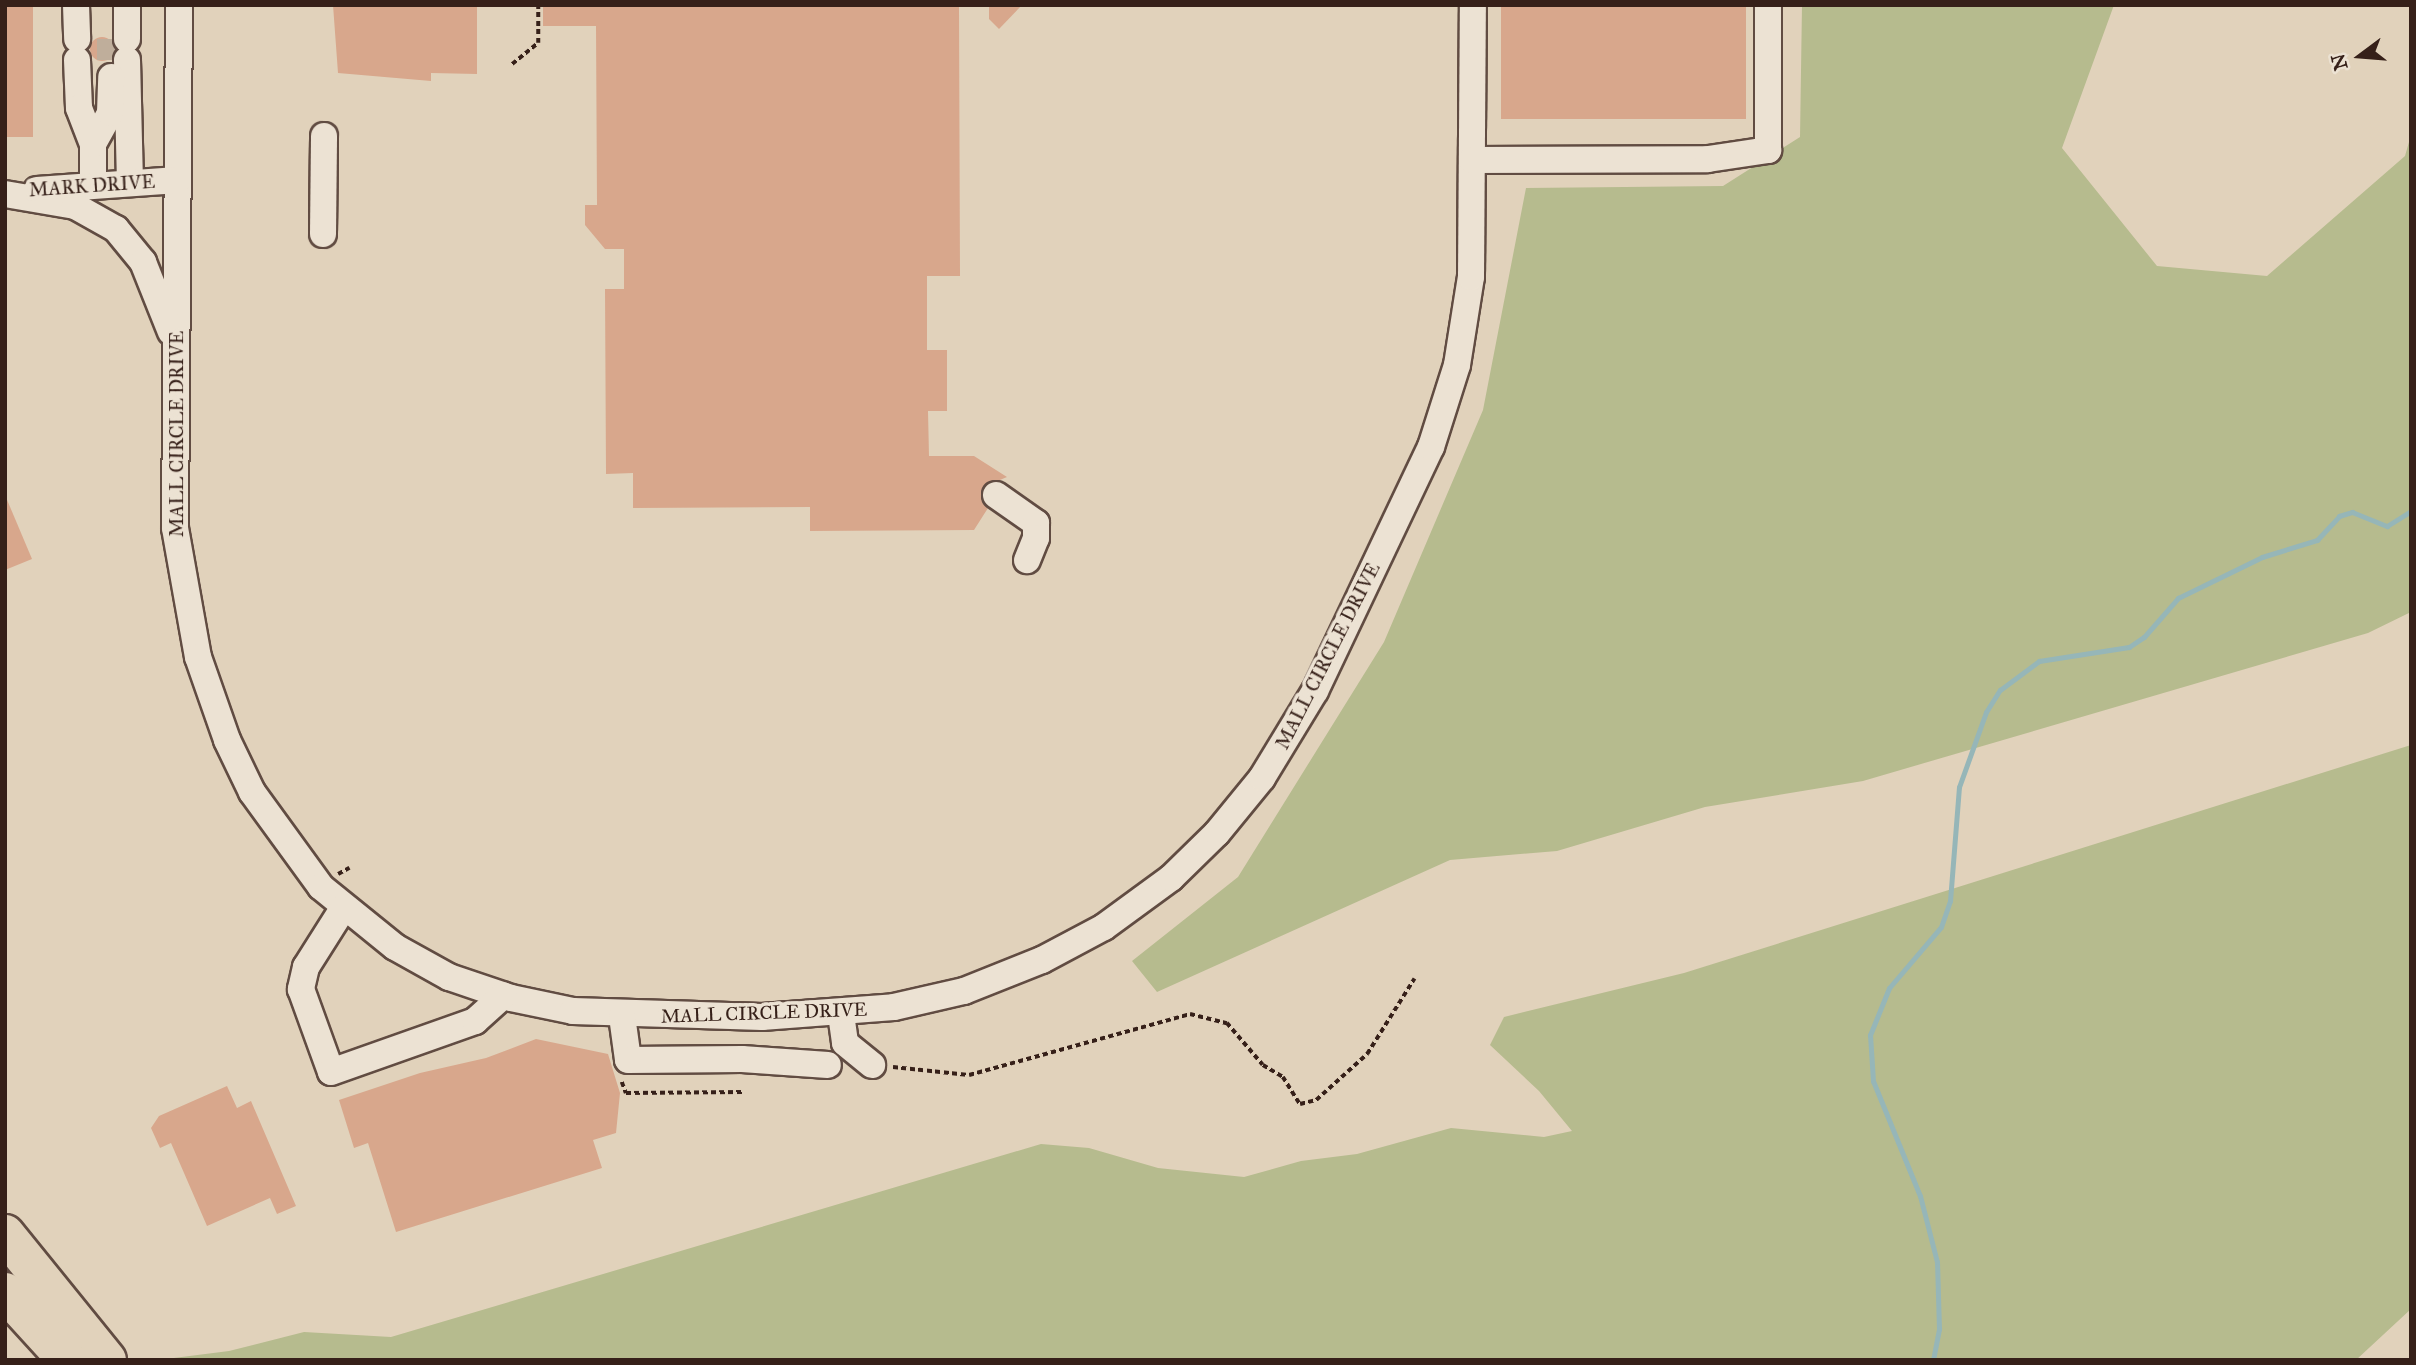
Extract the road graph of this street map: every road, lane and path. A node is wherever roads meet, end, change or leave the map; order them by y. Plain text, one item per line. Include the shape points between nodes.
1 (76, 5) edge
2 (109, 5) edge
3 (127, 5) edge
4 (179, 5) edge
5 (538, 5) edge
6 (1473, 5) edge
7 (1768, 5) edge
8 (119, 49) junction
9 (512, 64) dead end
10 (324, 136) dead end
11 (93, 144) junction
12 (1472, 160) junction
13 (178, 180) junction
14 (130, 182) junction
15 (93, 183) junction
16 (5, 194) edge
17 (323, 234) dead end
18 (177, 347) junction
19 (996, 495) dead end
20 (1027, 560) dead end
21 (344, 907) junction
22 (1414, 979) dead end
23 (503, 996) junction
24 (841, 1014) junction
25 (622, 1016) junction
26 (828, 1065) dead end
27 (872, 1065) joint
28 (5, 1234) edge
29 (5, 1292) edge
30 (66, 1360) edge
31 (107, 1360) edge

1 - 11 street via 79,108
2 - 8 street
3 - 8 street
4 - 13 street, MALL CIRCLE DRIVE
5 - 9 path via 538,43
6 - 12 street, MALL CIRCLE DRIVE
7 - 12 street via 1768,150 1708,159
8 - 11 street via 110,113
8 - 14 street
10 - 17 street
11 - 15 street
12 - 24 street, MALL CIRCLE DRIVE via 1471,276 1465,322 1431,447 1315,691 1279,754 1241,807 1171,878 1070,946 964,991
13 - 14 street, MARK DRIVE
13 - 18 street, MALL CIRCLE DRIVE
14 - 15 street, MARK DRIVE
15 - 16 street, MARK DRIVE
16 - 18 street, MARK DRIVE via 75,206 116,229 142,262
18 - 21 street, MALL CIRCLE DRIVE via 175,528 198,657 227,740 252,792 296,857
19 - 20 street via 1036,523 1036,538
21 - 23 street, MALL CIRCLE DRIVE via 419,961
21 - 23 street via 306,967 301,989 331,1072 474,1021
22 - 27 path via 1367,1054 1316,1100 1300,1104 1283,1077 1263,1065 1227,1023 1190,1014 969,1074
23 - 25 street, MALL CIRCLE DRIVE via 573,1012
24 - 25 street, MALL CIRCLE DRIVE
24 - 27 street via 845,1043
25 - 26 street via 628,1060 742,1059
28 - 31 highway
29 - 30 highway

